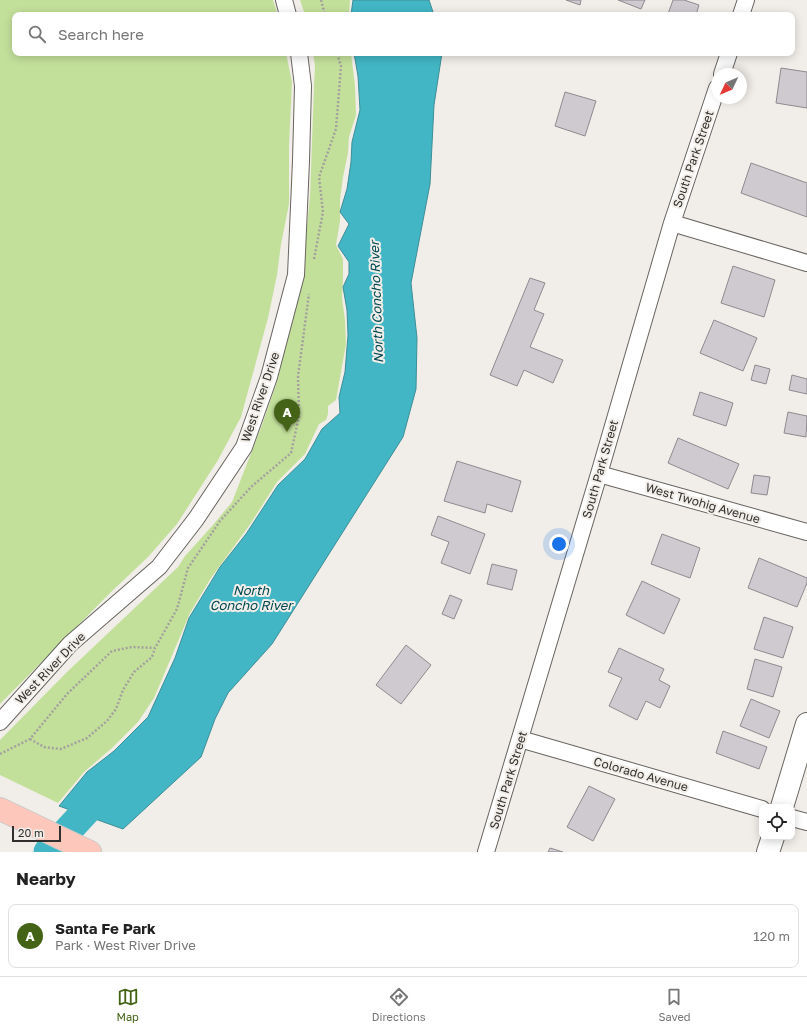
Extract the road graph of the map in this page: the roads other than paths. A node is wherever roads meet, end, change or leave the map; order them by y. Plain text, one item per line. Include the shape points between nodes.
1 (284, 0) edge
2 (746, 0) edge
3 (287, 12) edge
4 (742, 12) edge
5 (299, 56) edge
6 (728, 56) edge
7 (724, 68) edge
8 (712, 104) edge
9 (672, 224) junction
10 (807, 264) edge
11 (599, 474) junction
12 (807, 532) edge
13 (0, 722) edge
14 (807, 724) edge
15 (520, 739) junction
16 (783, 804) edge
17 (759, 808) edge
18 (0, 809) edge
19 (795, 819) edge
20 (807, 822) edge
21 (772, 840) edge
22 (90, 852) edge
23 (486, 852) edge
24 (768, 852) edge

1 - 3 street
2 - 4 street
5 - 13 street, West River Drive via 303,86 302,161 296,275 269,377 244,447 196,519 159,568 70,644
6 - 7 street
8 - 9 street, South Park Street
9 - 10 street
9 - 11 street, South Park Street
11 - 12 street, West Twohig Avenue
11 - 15 street, South Park Street
14 - 16 street
15 - 17 street, Colorado Avenue
15 - 23 street, South Park Street
18 - 22 main road
19 - 20 street
21 - 24 street

